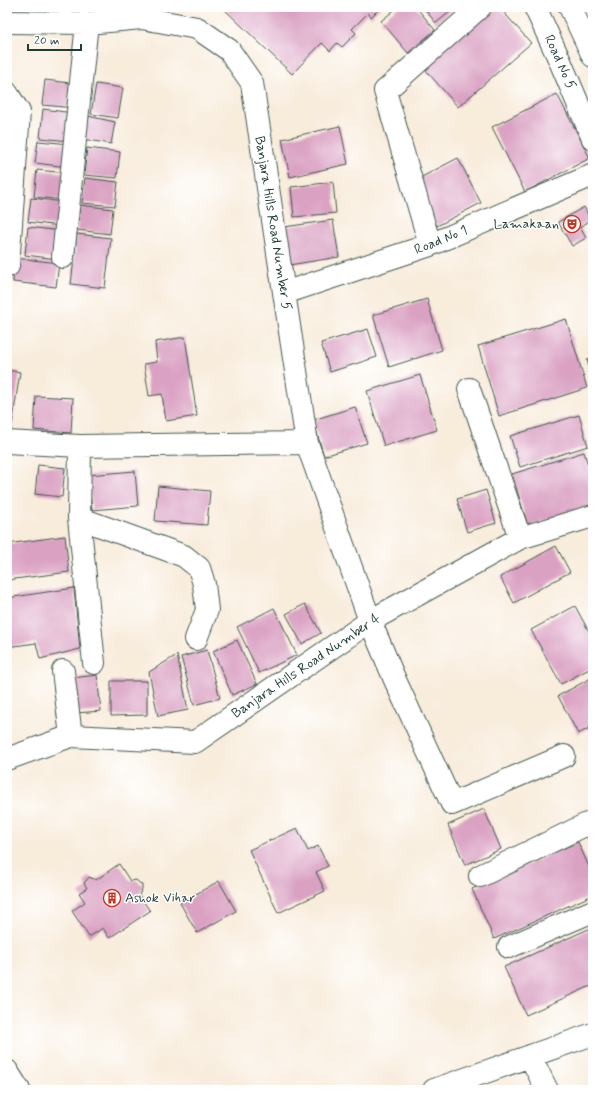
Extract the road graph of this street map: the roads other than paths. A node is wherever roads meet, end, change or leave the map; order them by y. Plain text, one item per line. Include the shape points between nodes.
1 (480, 7) edge
2 (535, 7) edge
3 (570, 7) edge
4 (144, 12) edge
5 (7, 22) edge
6 (87, 23) junction
7 (593, 56) edge
8 (7, 93) edge
9 (593, 139) edge
10 (593, 175) edge
11 (430, 245) junction
12 (63, 257) dead end
13 (8, 266) dead end
14 (284, 293) junction
15 (469, 389) dead end
16 (7, 442) edge
17 (307, 443) junction
18 (80, 446) junction
19 (593, 516) edge
20 (79, 518) junction
21 (520, 538) junction
22 (370, 621) junction
23 (196, 639) dead end
24 (94, 663) dead end
25 (63, 672) dead end
26 (71, 736) junction
27 (564, 756) dead end
28 (7, 759) edge
29 (593, 828) edge
30 (480, 876) dead end
31 (593, 911) edge
32 (509, 947) dead end
33 (593, 1034) edge
34 (530, 1056) junction
35 (7, 1071) edge
36 (20, 1090) edge
37 (434, 1090) edge
38 (547, 1090) edge

1 - 11 street via 385,91
2 - 9 street, Road No 5
3 - 7 street
4 - 6 street, Banjara Hills Road Number 5
4 - 14 street, Banjara Hills Road Number 5 via 197,28 229,50 252,83
5 - 6 street, Banjara Hills Road Number 5
6 - 12 street
8 - 13 street via 19,112
10 - 11 street, Road No 1
11 - 14 street, Road No 1
14 - 17 street, Banjara Hills Road Number 5
15 - 21 street
16 - 18 street
17 - 18 street
17 - 22 street, Banjara Hills Road Number 5
18 - 20 street
19 - 21 street, Banjara Hills Road Number 4
20 - 23 street via 184,556 198,568 204,584 207,610
20 - 24 street
21 - 22 street, Banjara Hills Road Number 4
22 - 26 street, Banjara Hills Road Number 4 via 195,742
22 - 27 street, Banjara Hills Road Number 5 via 452,804
25 - 26 street
26 - 28 street, Banjara Hills Road Number 4
29 - 30 street via 588,824
31 - 32 street
33 - 34 street
34 - 37 street
34 - 38 street
35 - 36 street

